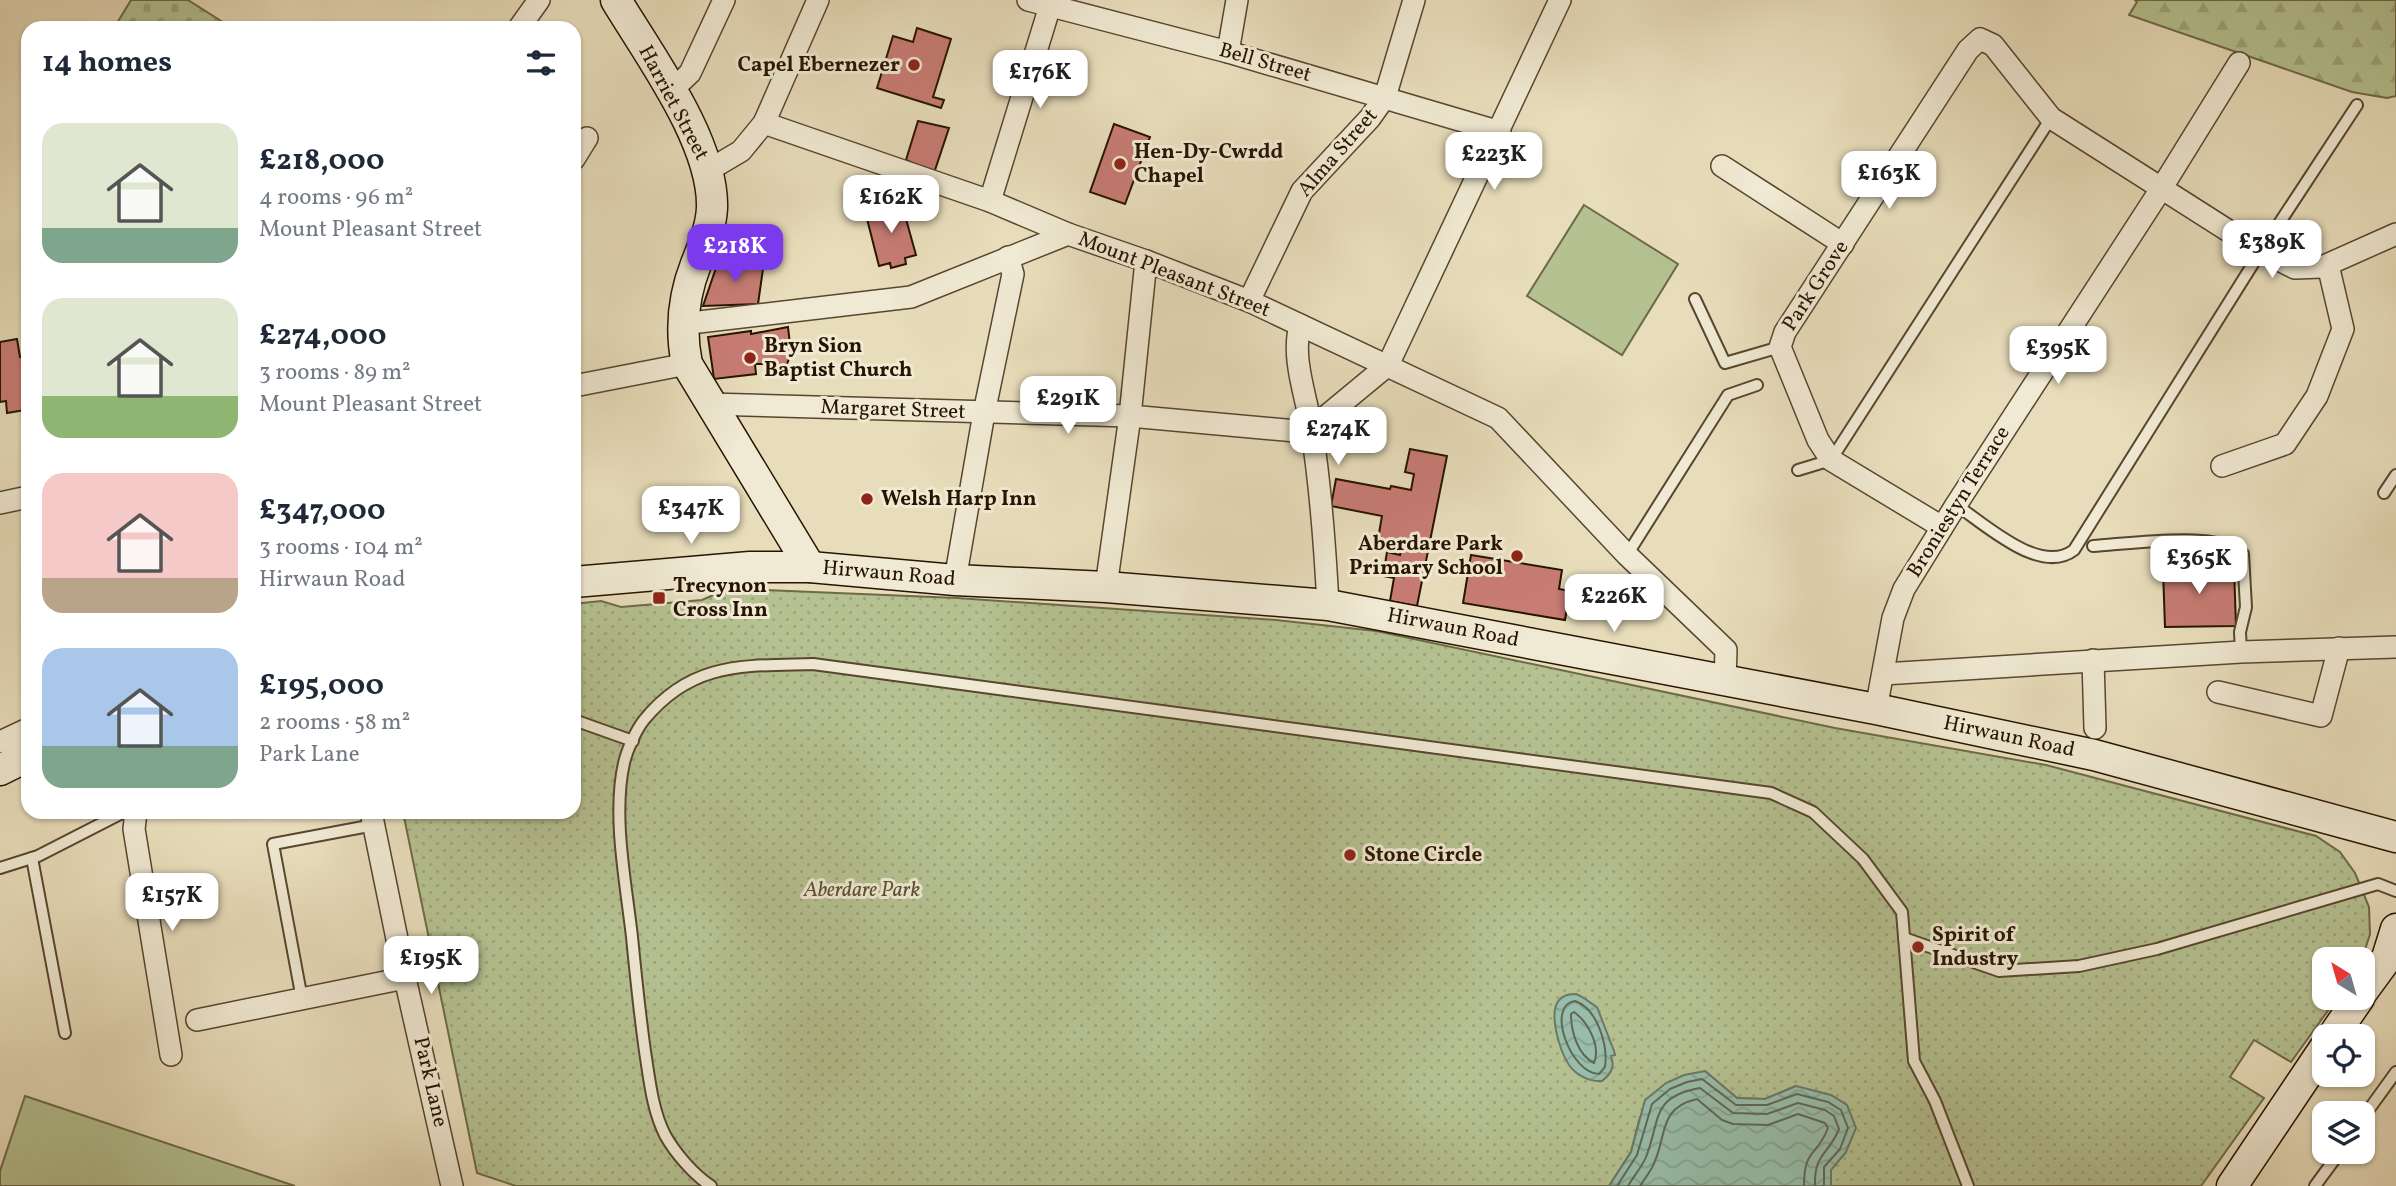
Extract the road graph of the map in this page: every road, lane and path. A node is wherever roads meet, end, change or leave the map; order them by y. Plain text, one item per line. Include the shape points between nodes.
1 (616, 0) edge
2 (724, 0) edge
3 (818, 0) edge
4 (1028, 0) edge
5 (1237, 0) edge
6 (1414, 0) edge
7 (1560, 0) edge
8 (1050, 6) junction
9 (1082, 7) edge
10 (1228, 52) junction
11 (2239, 63) dead end
12 (671, 91) junction
13 (1385, 97) junction
14 (2357, 105) dead end
15 (2051, 118) junction
16 (764, 123) junction
17 (1500, 132) junction
18 (587, 138) dead end
19 (581, 148) edge
20 (1722, 166) dead end
21 (709, 170) junction
22 (2161, 189) junction
23 (990, 201) junction
24 (1068, 234) junction
25 (2396, 234) edge
26 (1843, 244) junction
27 (2261, 251) junction
28 (1008, 257) junction
29 (1146, 261) junction
30 (2328, 265) junction
31 (1695, 299) dead end
32 (1250, 301) junction
33 (682, 324) junction
34 (1300, 325) junction
35 (1780, 347) junction
36 (687, 364) junction
37 (1388, 365) junction
38 (581, 385) edge
39 (1757, 385) dead end
40 (710, 404) junction
41 (984, 413) junction
42 (1130, 416) junction
43 (1312, 428) junction
44 (1830, 460) junction
45 (2222, 466) dead end
46 (1797, 470) dead end
47 (2396, 475) edge
48 (2384, 493) dead end
49 (21, 498) edge
50 (0, 503) edge
51 (1956, 505) junction
52 (1942, 527) junction
53 (2093, 546) dead end
54 (1627, 555) junction
55 (810, 567) junction
56 (955, 580) junction
57 (581, 581) edge
58 (1106, 587) junction
59 (1328, 605) junction
60 (2396, 647) edge
61 (2339, 648) junction
62 (2241, 652) junction
63 (2093, 660) junction
64 (1883, 674) junction
65 (1725, 681) junction
66 (2218, 692) dead end
67 (1876, 709) junction
68 (581, 722) edge
69 (2095, 728) dead end
70 (21, 732) edge
71 (633, 741) junction
72 (0, 742) edge
73 (21, 760) edge
74 (0, 771) edge
75 (110, 819) edge
76 (135, 819) edge
77 (369, 819) edge
78 (373, 819) edge
79 (2396, 837) edge
80 (32, 858) junction
81 (0, 868) edge
82 (2396, 891) edge
83 (2396, 929) edge
84 (1904, 938) junction
85 (2375, 974) edge
86 (405, 978) junction
87 (302, 999) junction
88 (197, 1020) dead end
89 (65, 1033) dead end
90 (171, 1055) dead end
91 (2312, 1067) edge
92 (2396, 1072) edge
93 (2375, 1101) edge
94 (2331, 1164) edge
95 (452, 1186) edge
96 (711, 1186) edge
97 (1968, 1186) edge
98 (2232, 1186) edge
99 (2315, 1186) edge

1 - 12 main road, Harriet Street
2 - 12 street via 690,73
3 - 16 street
4 - 8 street, Bell Street
5 - 10 street
6 - 13 street, Alma Street
7 - 17 street
8 - 9 street, Bell Street
8 - 23 street
9 - 10 street, Bell Street
10 - 13 street, Bell Street
11 - 22 street, Broniestyn Terrace
12 - 21 main road, Harriet Street
13 - 17 street, Bell Street
13 - 32 street, Alma Street via 1302,191
14 - 27 lane
15 - 22 street, Park Grove
15 - 26 street, Park Grove via 1993,45 1980,39 1968,50
15 - 44 lane
16 - 21 street via 741,151
16 - 23 street
17 - 37 street
18 - 19 street
20 - 26 street
21 - 33 main road, Harriet Street via 712,208
22 - 27 street, Park Grove
22 - 51 street, Broniestyn Terrace
23 - 24 street
24 - 28 street, Mount Pleasant Street
24 - 29 street, Mount Pleasant Street
25 - 30 street
26 - 35 street, Park Grove via 1785,332
27 - 30 street, Park Grove via 2295,268
27 - 51 lane via 2067,556 2033,556
28 - 33 street, Mount Pleasant Street via 911,297
28 - 41 street via 1013,274
29 - 32 street, Mount Pleasant Street
29 - 42 street
30 - 45 street via 2343,329 2317,396 2285,444
31 - 35 lane via 1725,363
32 - 34 street, Mount Pleasant Street
33 - 36 main road, Harriet Street
34 - 37 street, Mount Pleasant Street
34 - 43 street via 1297,355
35 - 44 street, Park Grove
36 - 38 street
36 - 40 main road
37 - 43 street
37 - 54 street, Mount Pleasant Street via 1498,418
39 - 54 lane via 1728,395
40 - 41 street, Margaret Street
40 - 55 main road
41 - 42 street, Margaret Street
41 - 56 street
42 - 43 street, Margaret Street via 1307,432
42 - 58 street
43 - 59 street via 1324,521
44 - 46 lane
44 - 52 street
47 - 48 lane
49 - 50 street
51 - 52 street, Broniestyn Terrace
52 - 64 street, Broniestyn Terrace via 1904,589
53 - 62 lane via 2191,540 2220,542 2237,549 2243,554 2246,607
54 - 65 street, Mount Pleasant Street via 1726,650
55 - 56 main road, Hirwaun Road
55 - 57 main road, Hirwaun Road via 750,567
56 - 58 main road, Hirwaun Road
58 - 59 main road, Hirwaun Road
59 - 65 main road, Hirwaun Road
60 - 61 street
61 - 62 street
61 - 66 street via 2321,716
62 - 63 street
63 - 64 street
63 - 69 street
64 - 67 street, Broniestyn Terrace
65 - 67 main road, Hirwaun Road
67 - 79 main road, Hirwaun Road via 2094,755
68 - 71 lane
70 - 72 street
71 - 84 lane via 667,696 697,677 734,667 813,664 1771,793 1813,812 1863,859 1902,912
71 - 96 lane via 624,761 621,838 652,1100 666,1136
73 - 74 main road
75 - 80 lane
76 - 90 street
77 - 87 lane via 273,844
78 - 86 street, Park Lane
80 - 81 lane
80 - 89 lane
82 - 84 lane via 2378,884 2157,949 2079,966 1999,971
83 - 85 main road via 2387,958
84 - 97 lane via 1914,1061
86 - 87 street
86 - 95 street, Park Lane
87 - 88 street
91 - 98 main road
92 - 93 lane
94 - 99 lane

